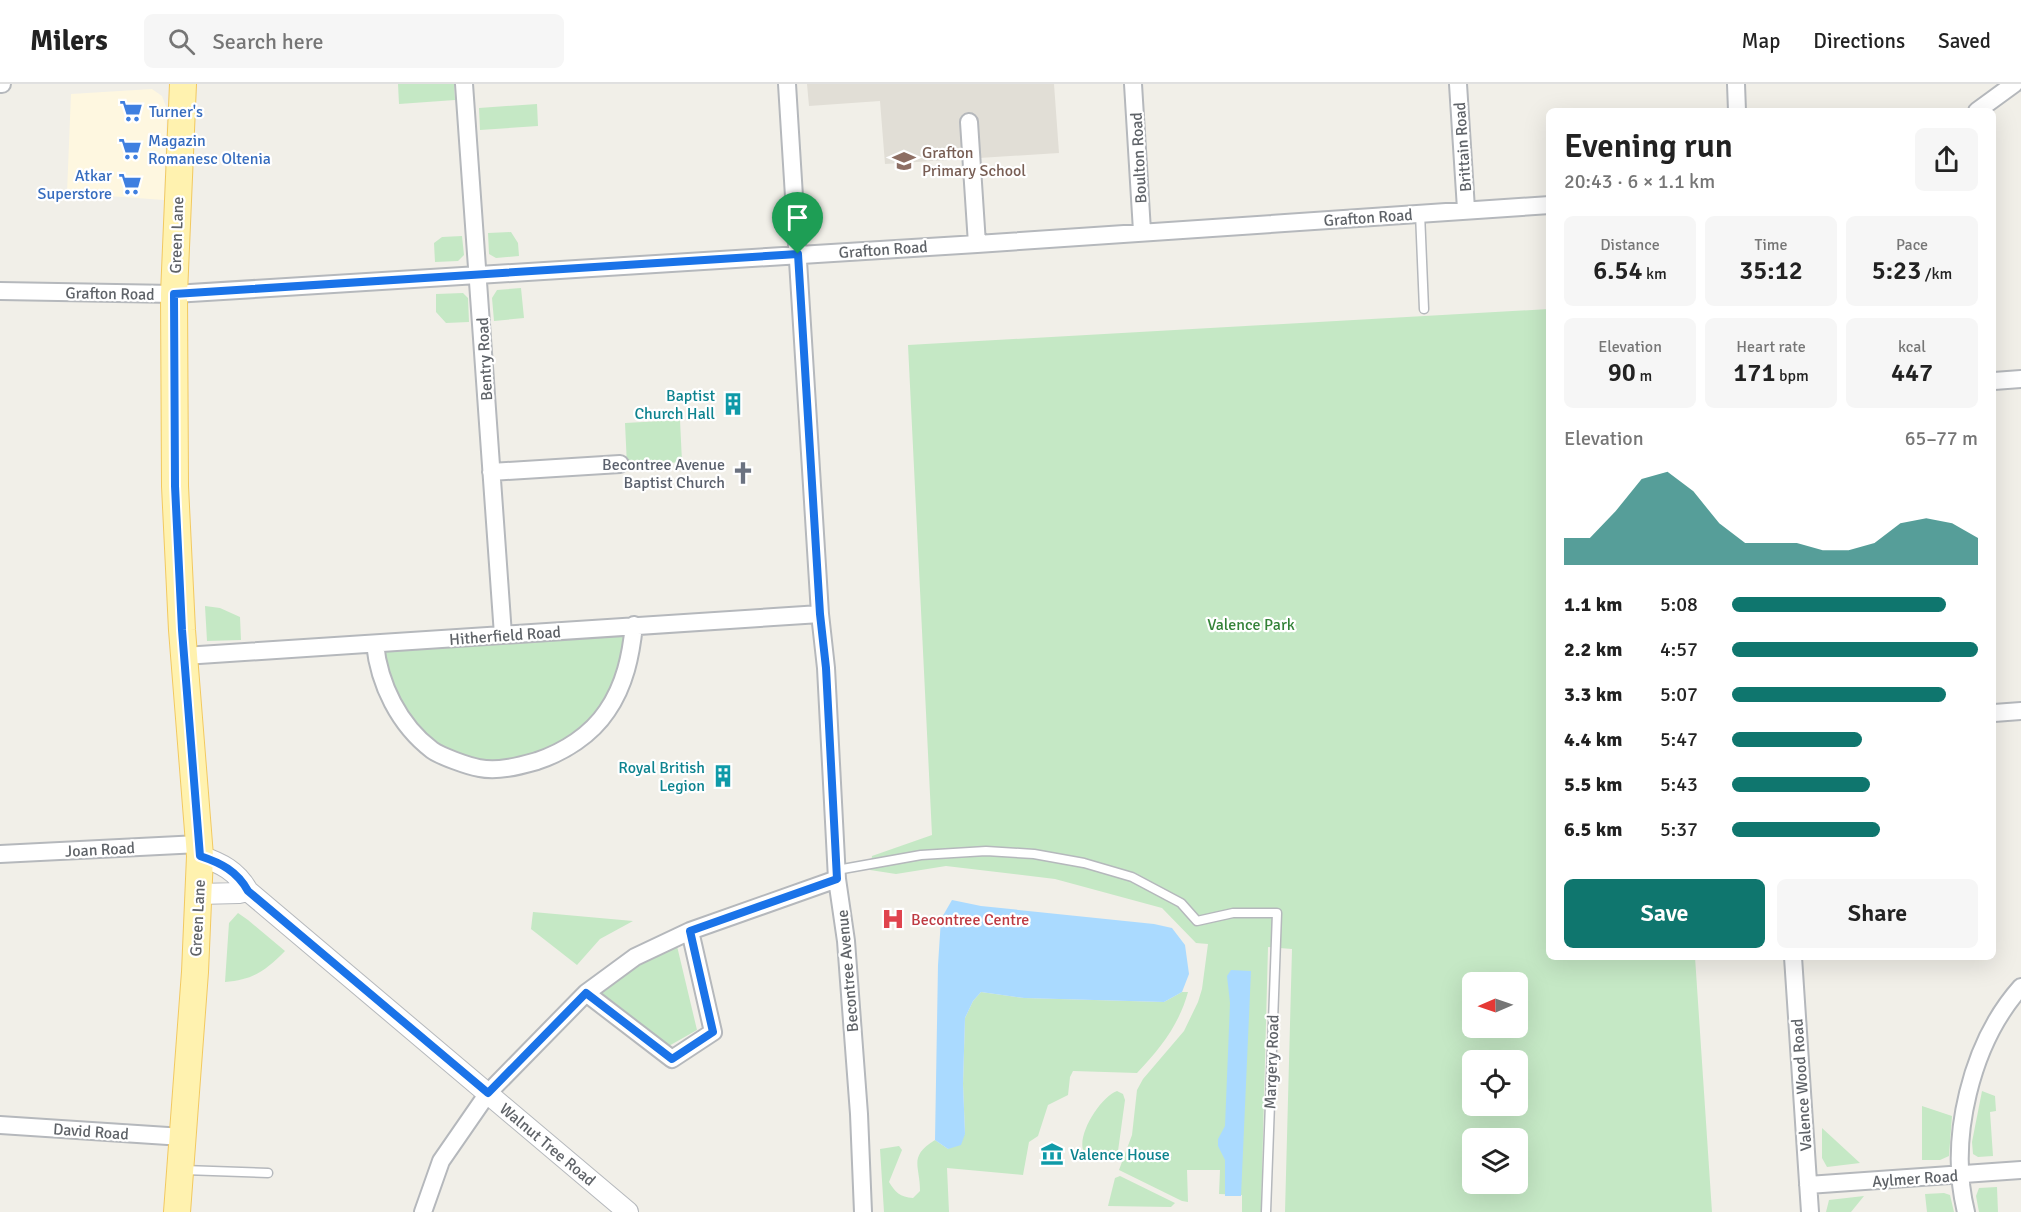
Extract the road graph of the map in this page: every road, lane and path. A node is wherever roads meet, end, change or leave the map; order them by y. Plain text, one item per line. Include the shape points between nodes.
1 (183, 84) edge
2 (464, 84) edge
3 (787, 84) edge
4 (1133, 84) edge
5 (1458, 84) edge
6 (1736, 84) edge
7 (2014, 84) edge
8 (1737, 108) edge
9 (1981, 108) edge
10 (969, 122) dead end
11 (1546, 204) edge
12 (1466, 209) junction
13 (1420, 213) junction
14 (1142, 231) junction
15 (977, 244) junction
16 (798, 254) junction
17 (479, 275) junction
18 (0, 291) edge
19 (174, 294) junction
20 (1424, 309) dead end
21 (2021, 379) edge
22 (1996, 381) edge
23 (620, 464) dead end
24 (491, 472) junction
25 (820, 614) junction
26 (634, 625) junction
27 (503, 635) junction
28 (375, 644) junction
29 (184, 656) junction
30 (2021, 711) edge
31 (1996, 713) edge
32 (200, 850) junction
33 (0, 854) edge
34 (837, 874) junction
35 (248, 891) junction
36 (199, 894) junction
37 (690, 931) junction
38 (1793, 960) edge
39 (2021, 987) edge
40 (586, 993) junction
41 (488, 1093) junction
42 (0, 1125) edge
43 (183, 1137) junction
44 (180, 1170) junction
45 (2021, 1170) edge
46 (268, 1173) dead end
47 (1961, 1174) junction
48 (1808, 1185) junction
49 (177, 1212) edge
50 (423, 1212) edge
51 (628, 1212) edge
52 (863, 1212) edge
53 (1266, 1212) edge
54 (1810, 1212) edge
55 (1966, 1212) edge

1 - 19 main road, Green Lane
2 - 17 street, Bentry Road
3 - 16 street, Becontree Avenue
4 - 14 street, Boulton Road
5 - 12 street, Brittain Road
6 - 8 street
7 - 9 street
10 - 15 street
11 - 12 street, Grafton Road
12 - 13 street, Grafton Road
13 - 14 street, Grafton Road
13 - 20 lane
14 - 15 street, Grafton Road
15 - 16 street, Grafton Road
16 - 17 street, Grafton Road
16 - 25 street, Becontree Avenue
17 - 19 street, Grafton Road
17 - 24 street, Bentry Road
18 - 19 street, Grafton Road
19 - 29 main road, Green Lane via 175,486
21 - 22 street
23 - 24 street
24 - 27 street, Bentry Road
25 - 26 street, Hitherfield Road
25 - 34 street, Becontree Avenue
26 - 27 street, Hitherfield Road
26 - 28 street via 631,657 607,712 589,732 554,755 515,768 480,769 433,751 390,699 377,665
27 - 28 street, Hitherfield Road
28 - 29 street, Hitherfield Road
29 - 32 main road, Green Lane
30 - 31 street
32 - 33 street, Joan Road
32 - 35 street, Walnut Tree Road via 243,880
32 - 36 main road, Green Lane
34 - 37 street
34 - 52 street, Becontree Avenue via 846,941
34 - 53 lane, Margery Road via 921,855 986,851 1034,854 1132,877 1181,903 1197,921 1233,914 1277,913
35 - 36 street
35 - 41 street, Walnut Tree Road
36 - 43 main road, Green Lane
37 - 40 street via 636,957
37 - 40 street via 713,1032 672,1059
38 - 48 street, Valence Wood Road
39 - 47 street via 1998,1018 1972,1078 1964,1110
40 - 41 street
41 - 50 street via 441,1161
41 - 51 street, Walnut Tree Road
42 - 43 street, David Road
43 - 44 main road, Green Lane
44 - 46 lane
44 - 49 main road, Green Lane
45 - 47 street, Aylmer Road
47 - 48 street, Aylmer Road
47 - 55 street
48 - 54 street, Valence Wood Road

